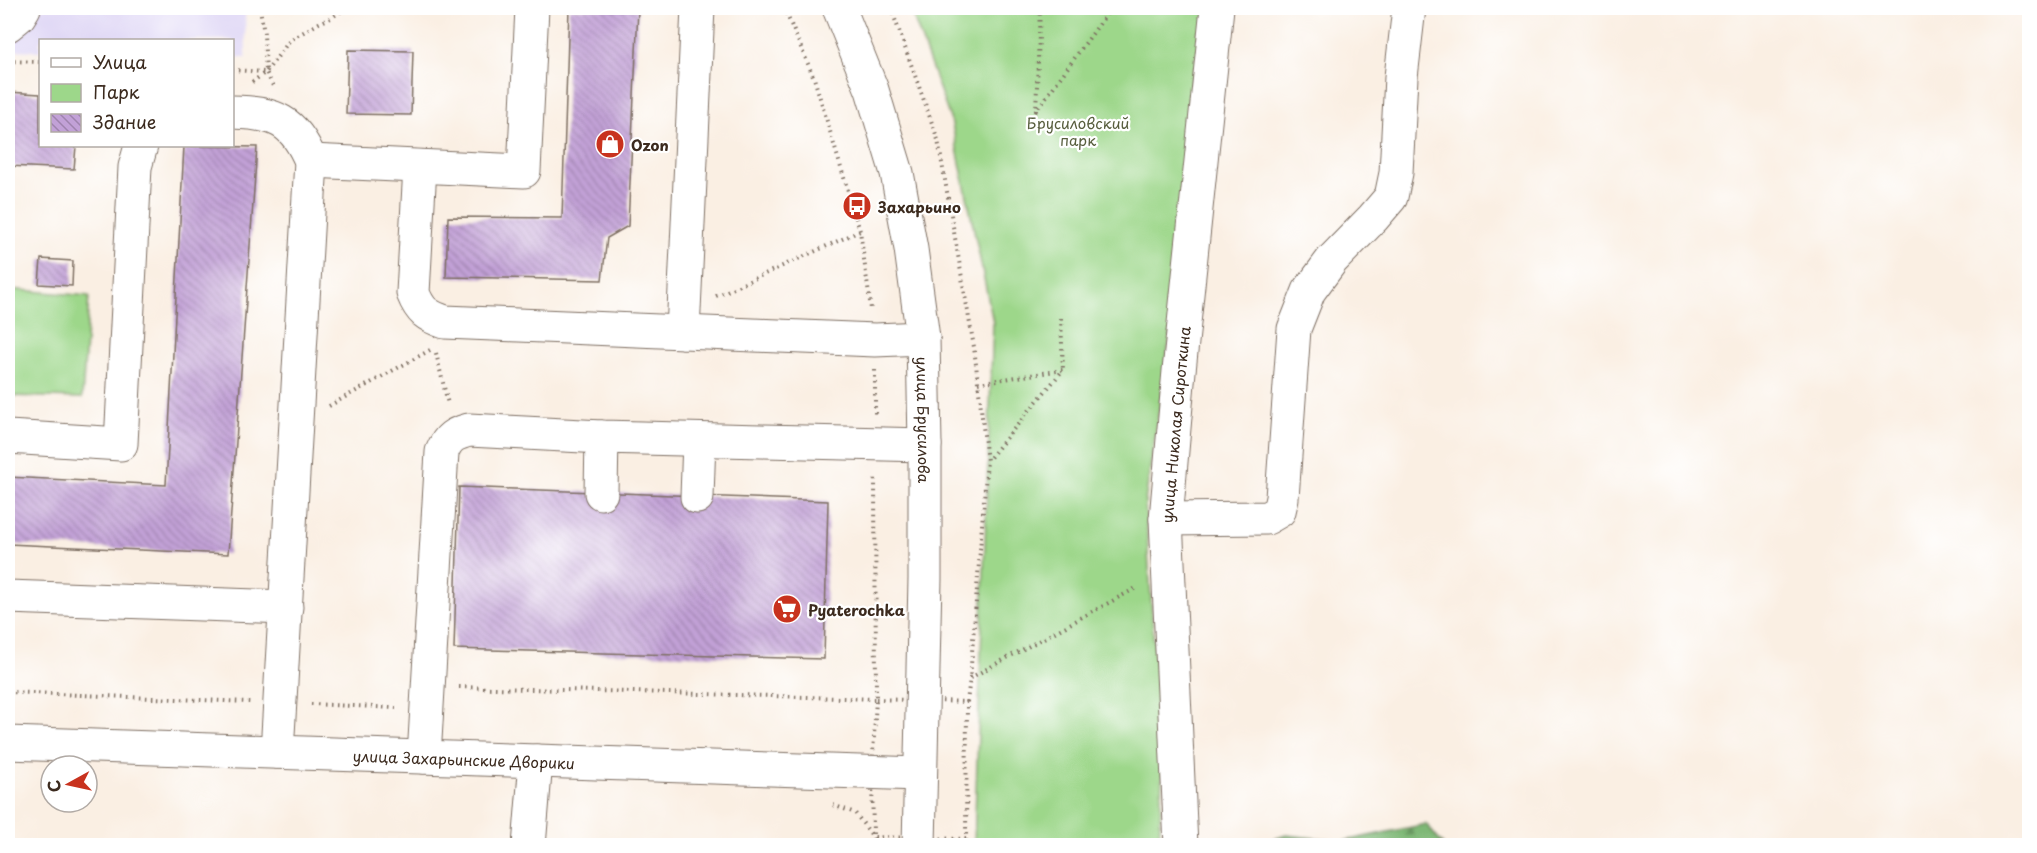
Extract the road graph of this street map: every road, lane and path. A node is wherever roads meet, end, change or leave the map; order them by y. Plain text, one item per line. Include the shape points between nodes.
1 (24, 8) edge
2 (261, 8) edge
3 (346, 8) edge
4 (532, 8) edge
5 (698, 8) edge
6 (784, 8) edge
7 (839, 8) edge
8 (891, 8) edge
9 (1040, 8) edge
10 (1111, 8) edge
11 (1217, 8) edge
12 (1409, 8) edge
13 (8, 25) edge
14 (8, 61) edge
15 (39, 62) edge
16 (234, 70) edge
17 (266, 72) junction
18 (276, 92) dead end
19 (241, 98) edge
20 (141, 147) edge
21 (311, 161) junction
22 (420, 167) junction
23 (860, 231) junction
24 (1061, 318) dead end
25 (683, 322) junction
26 (923, 338) junction
27 (875, 340) junction
28 (1063, 370) junction
29 (978, 383) junction
30 (297, 424) junction
31 (455, 434) junction
32 (8, 437) edge
33 (602, 437) junction
34 (699, 440) junction
35 (875, 443) junction
36 (925, 445) junction
37 (987, 461) junction
38 (601, 493) dead end
39 (697, 497) dead end
40 (1166, 519) junction
41 (1169, 578) junction
42 (8, 597) edge
43 (286, 607) junction
44 (970, 678) junction
45 (8, 692) edge
46 (967, 702) dead end
47 (280, 703) junction
48 (426, 710) junction
49 (8, 743) edge
50 (277, 752) junction
51 (423, 757) junction
52 (536, 761) junction
53 (920, 774) junction
54 (822, 805) dead end
55 (966, 839) dead end
56 (529, 846) edge
57 (876, 846) edge
58 (919, 846) edge
59 (966, 846) edge
60 (1181, 846) edge

1 - 13 street
2 - 17 path
3 - 17 path via 290,40
4 - 22 street via 524,171
5 - 25 street
6 - 23 path via 814,78
7 - 26 street, улица Брусилова via 872,90 897,173
8 - 29 path via 938,140
9 - 10 path via 1036,111
11 - 40 street, улица Николая Сироткина
12 - 40 street via 1391,197 1332,260 1309,291 1294,329 1279,511 1267,518
14 - 15 path
16 - 17 path
17 - 18 path
17 - 19 path
19 - 21 street via 257,113 283,121 303,140
20 - 32 street via 135,166 121,444
21 - 22 street
21 - 30 street
22 - 25 street via 413,293 418,307 432,318 446,322
23 - 25 path
23 - 27 path
24 - 28 path
25 - 27 street
26 - 27 street
26 - 36 street, улица Брусилова
27 - 35 path
28 - 29 path
28 - 37 path
29 - 37 path
30 - 31 path via 434,348
30 - 43 street
31 - 33 street via 469,430
31 - 48 street via 446,440 442,452
33 - 34 street
33 - 38 street
34 - 35 street
34 - 39 street
35 - 36 street
35 - 48 path via 876,699 453,687
36 - 53 street, улица Брусилова
37 - 44 path
40 - 41 street, улица Николая Сироткина
41 - 44 path via 1142,585
41 - 60 street, улица Николая Сироткина
42 - 43 street
43 - 47 street
44 - 46 path
45 - 47 path
47 - 48 path
47 - 50 street
48 - 51 street
49 - 50 street, улица Захарьинские Дворики
50 - 51 street, улица Захарьинские Дворики
51 - 52 street, улица Захарьинские Дворики
52 - 53 street, улица Захарьинские Дворики
52 - 56 street
53 - 58 street, улица Брусилова
54 - 57 path via 855,813
55 - 59 path

